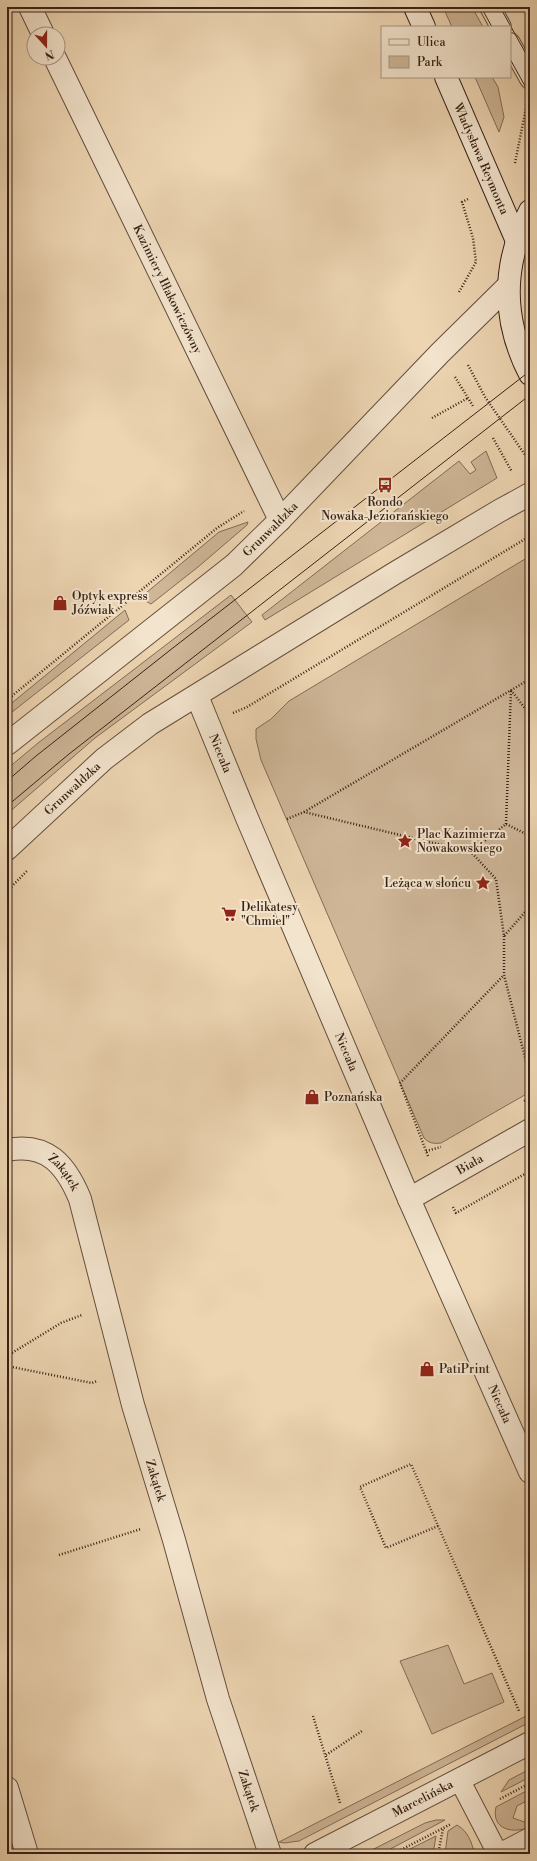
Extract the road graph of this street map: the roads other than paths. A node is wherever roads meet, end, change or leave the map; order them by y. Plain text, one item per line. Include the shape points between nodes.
1 (30, 7) edge
2 (415, 7) edge
3 (490, 7) edge
4 (39, 26) edge
5 (424, 26) edge
6 (500, 26) edge
7 (511, 44) edge
8 (59, 66) edge
9 (446, 78) edge
10 (530, 79) edge
11 (530, 211) edge
12 (517, 241) junction
13 (508, 286) junction
14 (528, 369) edge
15 (530, 494) edge
16 (280, 520) junction
17 (197, 696) junction
18 (7, 744) edge
19 (7, 849) edge
20 (530, 1130) edge
21 (7, 1150) edge
22 (409, 1198) junction
23 (530, 1472) edge
24 (530, 1743) edge
25 (459, 1779) junction
26 (7, 1788) edge
27 (530, 1838) edge
28 (27, 1854) edge
29 (270, 1854) edge
30 (315, 1854) edge
31 (498, 1854) edge

1 - 4 street
2 - 5 street
3 - 6 lane
7 - 10 lane
8 - 16 street, Kazimiery Iłłakowiczówny
9 - 12 street, Władysława Reymonta
11 - 12 street
12 - 13 street via 510,264
13 - 14 street via 510,314 516,339
13 - 16 street, Grunwaldzka
15 - 17 street, Grunwaldzka via 395,573
16 - 18 street, Grunwaldzka via 234,565
17 - 19 street, Grunwaldzka via 150,724 104,759
17 - 22 street, Niecała
20 - 22 street, Biała
21 - 29 street, Zakątek via 38,1150 56,1160 72,1181 80,1199 133,1405 218,1699
22 - 23 street, Niecała
24 - 25 street, Marcelińska
25 - 30 street, Marcelińska
25 - 31 lane
26 - 28 street
27 - 31 lane

